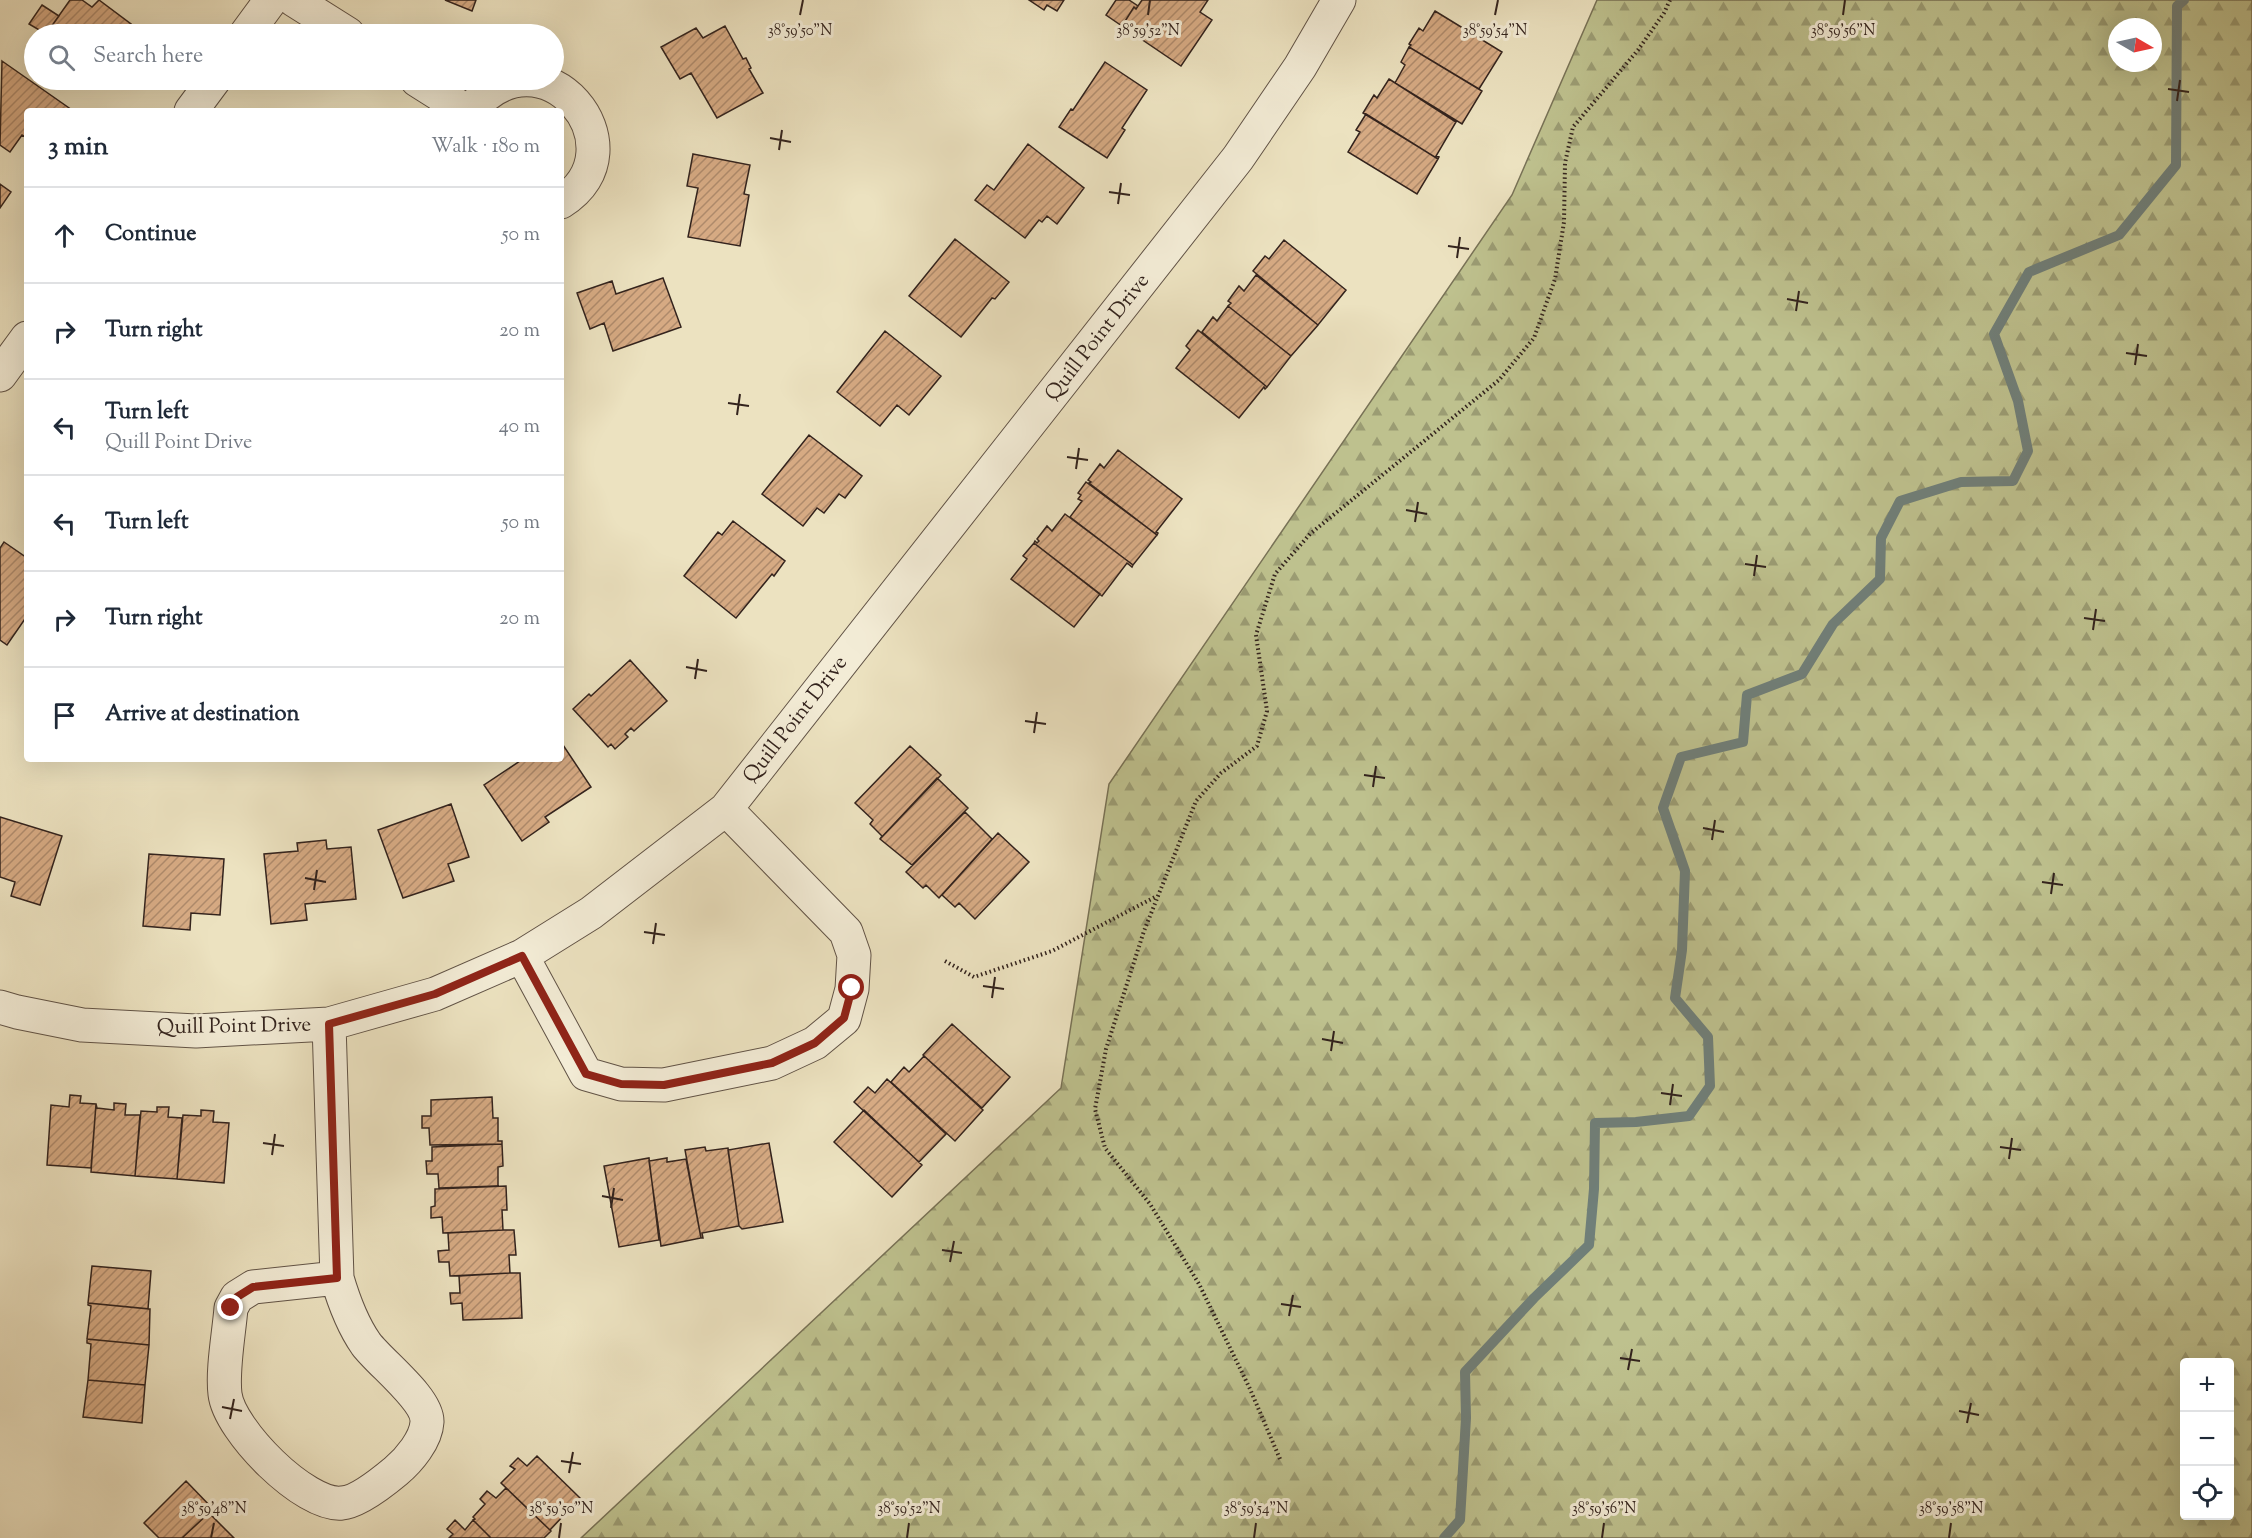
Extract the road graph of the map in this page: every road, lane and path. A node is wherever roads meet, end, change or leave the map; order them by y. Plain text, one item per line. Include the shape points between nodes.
1 (271, 0) edge
2 (294, 0) edge
3 (1339, 0) edge
4 (1671, 0) edge
5 (253, 24) edge
6 (332, 24) edge
7 (207, 90) edge
8 (433, 90) edge
9 (491, 90) edge
10 (561, 90) edge
11 (193, 108) edge
12 (463, 108) edge
13 (471, 108) edge
14 (564, 200) edge
15 (24, 342) edge
16 (2, 369) edge
17 (726, 809) junction
18 (1158, 896) junction
19 (522, 956) junction
20 (945, 961) dead end
21 (0, 1007) edge
22 (329, 1024) junction
23 (337, 1278) junction
24 (1280, 1458) dead end

1 - 5 street
2 - 6 street
3 - 17 street, Quill Point Drive via 1300,67 1238,158
4 - 18 path via 1638,50 1573,127 1565,163 1564,222 1555,279 1534,339 1499,380 1310,534 1275,574 1256,635 1267,711 1257,746 1221,773 1196,801
7 - 11 street
8 - 12 street
9 - 13 street
10 - 14 street via 576,102 593,140 591,161 583,180
15 - 16 street
17 - 19 street, Quill Point Drive via 591,913
17 - 19 street via 846,933 854,955 852,988 844,1018 815,1043 772,1063 664,1085 621,1084 586,1074
18 - 20 path via 1052,951 974,977
18 - 24 path via 1106,1049 1095,1108 1105,1148 1150,1204 1199,1284
19 - 22 street, Quill Point Drive via 435,994
21 - 22 street, Quill Point Drive via 82,1025 196,1031
22 - 23 street
23 - 23 street via 346,1309 367,1345 424,1407 427,1422 419,1444 405,1464 382,1483 344,1504 306,1493 274,1466 240,1428 225,1395 231,1308 237,1297 253,1287

